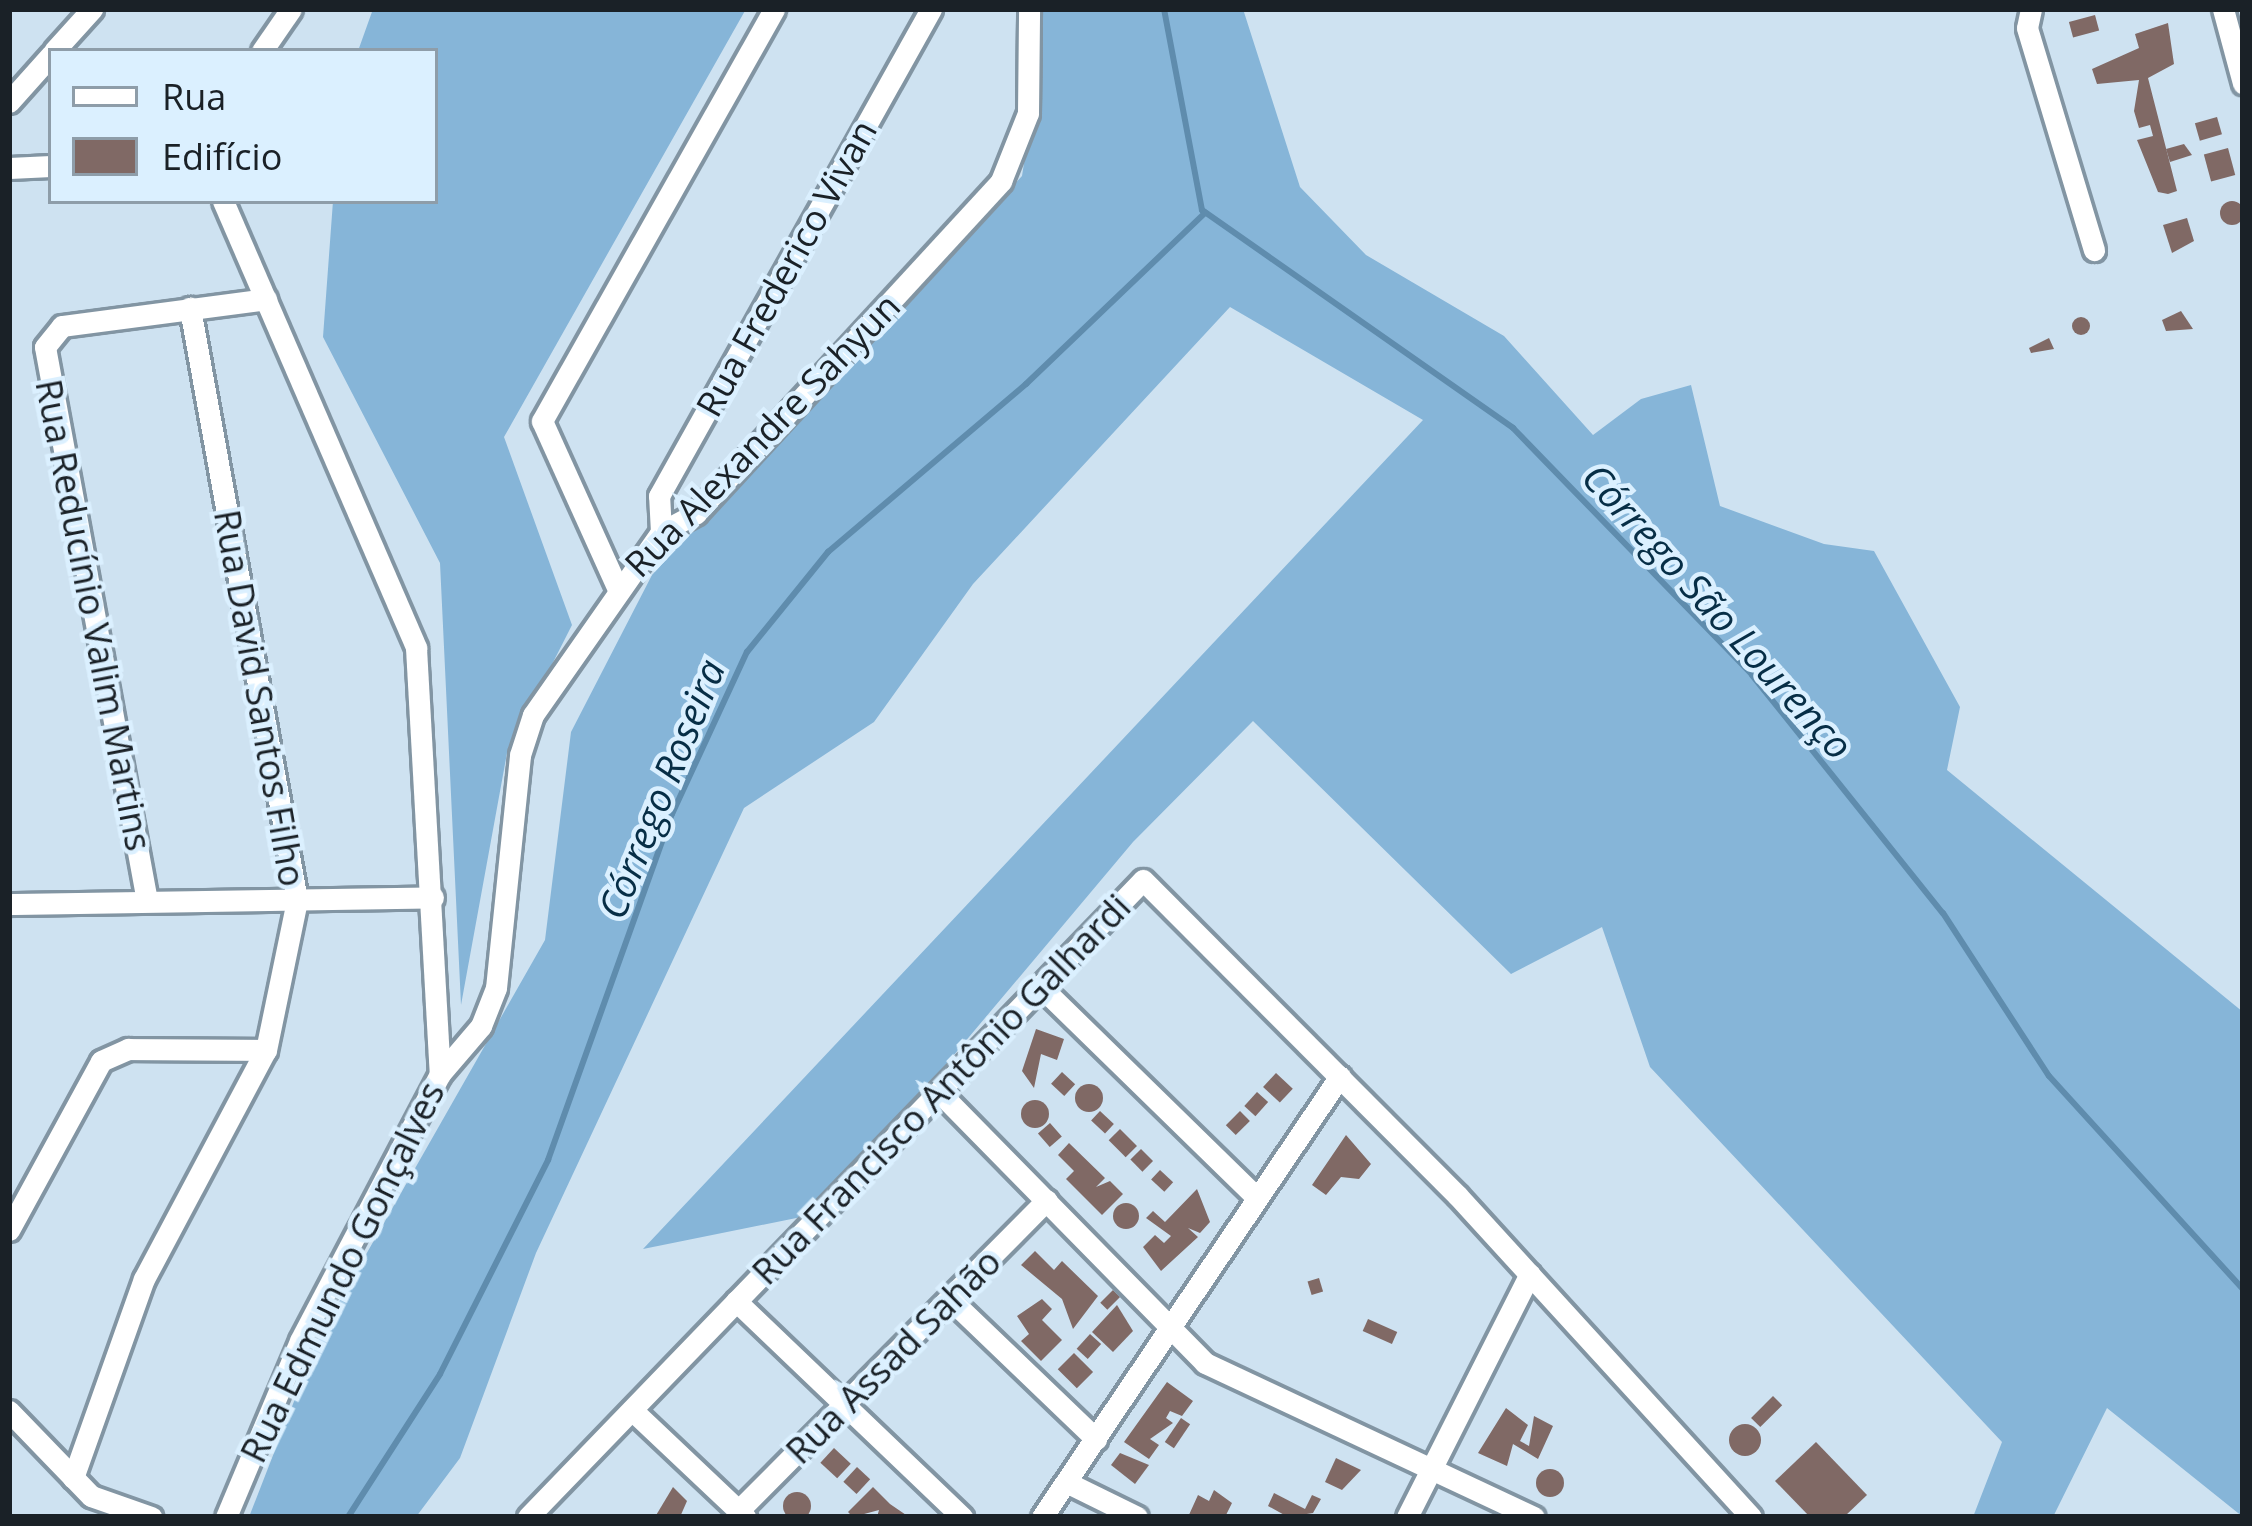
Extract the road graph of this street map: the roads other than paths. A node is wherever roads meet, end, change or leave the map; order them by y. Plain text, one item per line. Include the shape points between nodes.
1 (92, 9) edge
2 (291, 9) edge
3 (774, 9) edge
4 (931, 9) edge
5 (1029, 9) edge
6 (2031, 9) edge
7 (2223, 9) edge
8 (57, 48) edge
9 (264, 48) edge
10 (48, 59) edge
11 (2243, 83) edge
12 (9, 102) edge
13 (9, 155) edge
14 (48, 166) edge
15 (10, 168) edge
16 (224, 204) edge
17 (2094, 250) dead end
18 (266, 299) junction
19 (190, 308) junction
20 (662, 532) junction
21 (617, 587) junction
22 (433, 897) junction
23 (297, 900) junction
24 (147, 902) junction
25 (9, 904) edge
26 (1040, 986) junction
27 (266, 1050) junction
28 (440, 1074) junction
29 (1340, 1076) junction
30 (938, 1092) junction
31 (1256, 1197) junction
32 (1048, 1200) junction
33 (9, 1230) edge
34 (1530, 1274) junction
35 (951, 1300) junction
36 (736, 1301) junction
37 (1167, 1325) junction
38 (843, 1403) junction
39 (632, 1410) junction
40 (9, 1411) edge
41 (1096, 1439) junction
42 (1432, 1465) junction
43 (73, 1478) junction
44 (1066, 1482) junction
45 (741, 1514) edge
46 (152, 1517) edge
47 (226, 1517) edge
48 (529, 1517) edge
49 (962, 1517) edge
50 (1042, 1517) edge
51 (1137, 1517) edge
52 (1406, 1517) edge
53 (1534, 1517) edge
54 (1751, 1517) edge

1 - 8 street
2 - 9 street
3 - 21 street via 542,421
4 - 20 street, Rua Frederico Vivan via 659,496
5 - 20 street, Rua Alexandre Sahyun via 1028,113 1000,181 696,513
6 - 17 street via 2027,28
7 - 11 street
10 - 12 street
13 - 15 street
14 - 15 street
16 - 18 street, Rua Edmundo Gonçalves
18 - 19 street, Rua Reducínio Valim Martins
18 - 22 street, Rua Edmundo Gonçalves via 416,648
19 - 23 street, Rua David Santos Filho
19 - 24 street, Rua Reducínio Valim Martins via 62,326 44,347
20 - 21 street, Rua Alexandre Sahyun
21 - 28 street, Rua Alexandre Sahyun via 532,715 520,755 496,988 481,1026
22 - 23 street
22 - 28 street, Rua Edmundo Gonçalves
23 - 24 street
23 - 27 street, Rua David Santos Filho
24 - 25 street
26 - 29 street, Rua Francisco Antônio Galhardi via 1143,880
26 - 30 street, Rua Francisco Antônio Galhardi
26 - 31 street
27 - 33 street via 128,1049 101,1060
27 - 43 street, Rua David Santos Filho via 144,1279
28 - 47 street, Rua Edmundo Gonçalves via 300,1341
29 - 31 street
29 - 34 street, Rua Francisco Antônio Galhardi
30 - 32 street
30 - 36 street, Rua Francisco Antônio Galhardi
31 - 37 street
32 - 35 street, Rua Assad Sahão
32 - 37 street
34 - 42 street
34 - 54 street, Rua Francisco Antônio Galhardi
35 - 38 street, Rua Assad Sahão
35 - 41 street
36 - 38 street
36 - 39 street, Rua Francisco Antônio Galhardi
37 - 41 street
37 - 42 street via 1205,1363
38 - 45 street, Rua Assad Sahão
38 - 49 street
39 - 45 street
39 - 48 street, Rua Francisco Antônio Galhardi
40 - 43 street
41 - 44 street
42 - 52 street
42 - 53 street
43 - 46 street via 110,1506
44 - 50 street
44 - 51 street

